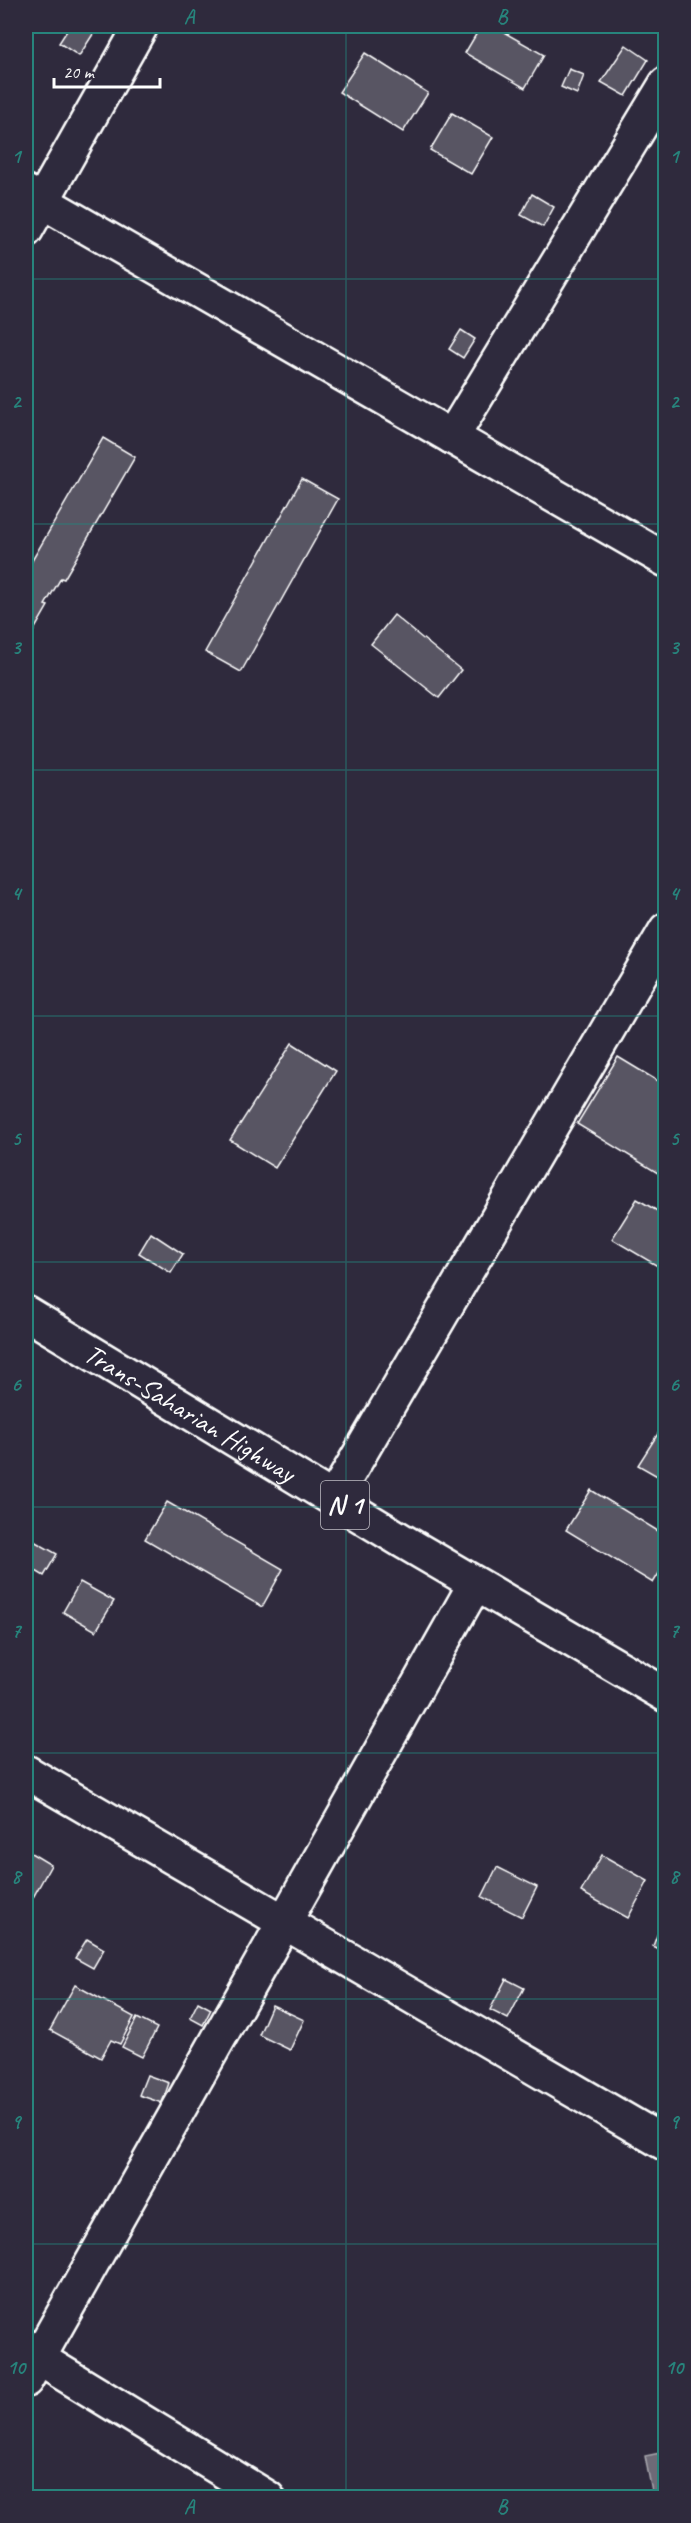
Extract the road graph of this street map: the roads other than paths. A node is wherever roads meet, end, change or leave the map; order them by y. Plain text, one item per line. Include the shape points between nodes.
1 (141, 26) edge
2 (666, 84) edge
3 (34, 196) edge
4 (26, 230) edge
5 (452, 437) junction
6 (666, 560) edge
7 (666, 930) edge
8 (26, 1313) edge
9 (334, 1498) junction
10 (475, 1584) junction
11 (666, 1695) edge
12 (26, 1772) edge
13 (284, 1923) junction
14 (666, 2144) edge
15 (32, 2369) edge
16 (268, 2498) edge

1 - 3 main road
2 - 5 main road
3 - 4 main road
3 - 5 main road
5 - 6 main road
7 - 9 main road
8 - 9 main road, Trans-Saharian Highway / N 1
9 - 10 main road, Trans-Saharian Highway / N 1
10 - 11 main road, Trans-Saharian Highway / N 1
10 - 13 main road
12 - 13 main road
13 - 14 main road
13 - 15 main road
15 - 16 main road

